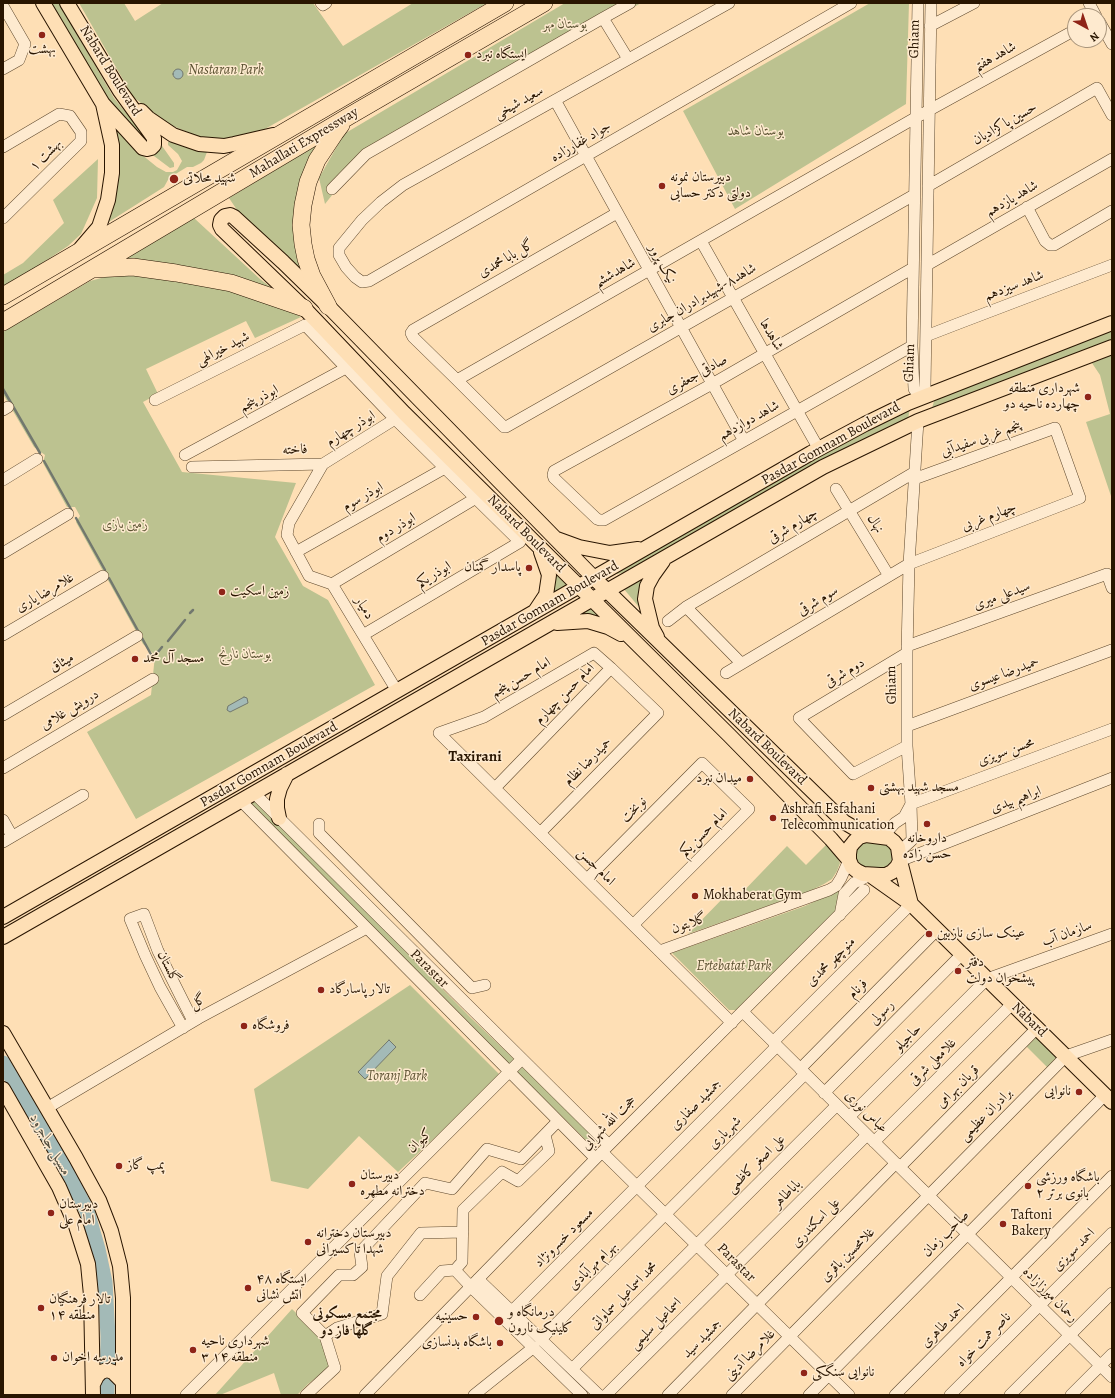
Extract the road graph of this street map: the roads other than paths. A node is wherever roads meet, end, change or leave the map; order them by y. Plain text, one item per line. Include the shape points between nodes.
1 (43, 3) edge
2 (67, 3) edge
3 (321, 3) edge
4 (326, 3) edge
5 (505, 3) edge
6 (544, 3) edge
7 (630, 3) edge
8 (729, 3) edge
9 (851, 3) edge
10 (918, 3) edge
11 (931, 3) edge
12 (974, 3) edge
13 (3, 6) edge
14 (603, 18) junction
15 (930, 26) junction
16 (1067, 34) edge
17 (1107, 35) edge
18 (1112, 44) edge
19 (628, 59) junction
20 (3, 69) edge
21 (120, 91) junction
22 (555, 100) junction
23 (103, 104) junction
24 (929, 111) junction
25 (351, 115) junction
26 (1112, 115) edge
27 (915, 118) junction
28 (281, 133) junction
29 (915, 137) junction
30 (869, 144) junction
31 (3, 148) edge
32 (586, 156) junction
33 (1112, 159) edge
34 (928, 186) junction
35 (332, 189) dead end
36 (914, 195) junction
37 (1027, 207) junction
38 (1112, 211) edge
39 (617, 213) junction
40 (3, 218) edge
41 (701, 241) junction
42 (339, 248) joint
43 (78, 252) junction
44 (283, 262) junction
45 (927, 265) junction
46 (1112, 265) edge
47 (913, 268) junction
48 (93, 269) junction
49 (649, 271) junction
50 (270, 276) junction
51 (3, 296) edge
52 (733, 298) junction
53 (328, 306) junction
54 (304, 308) junction
55 (3, 322) edge
56 (1112, 323) edge
57 (681, 328) junction
58 (926, 336) junction
59 (912, 346) junction
60 (1112, 347) edge
61 (765, 354) junction
62 (346, 368) junction
63 (457, 380) junction
64 (712, 384) junction
65 (920, 398) junction
66 (155, 400) dead end
67 (798, 411) junction
68 (395, 419) junction
69 (918, 421) junction
70 (744, 442) junction
71 (816, 444) dead end
72 (185, 455) dead end
73 (38, 460) dead end
74 (323, 464) junction
75 (192, 467) dead end
76 (445, 468) junction
77 (915, 475) junction
78 (3, 480) edge
79 (836, 489) dead end
80 (476, 498) junction
81 (1080, 498) joint
82 (849, 510) junction
83 (68, 514) dead end
84 (600, 520) joint
85 (553, 537) junction
86 (540, 547) junction
87 (647, 548) junction
88 (296, 552) junction
89 (3, 553) edge
90 (666, 557) junction
91 (909, 564) junction
92 (103, 576) dead end
93 (889, 576) junction
94 (594, 578) junction
95 (332, 584) junction
96 (579, 586) junction
97 (1112, 588) edge
98 (607, 591) junction
99 (592, 600) junction
100 (686, 607) junction
101 (535, 612) junction
102 (668, 620) dead end
103 (550, 623) junction
104 (3, 635) edge
105 (363, 635) junction
106 (137, 636) dead end
107 (634, 642) junction
108 (663, 646) junction
109 (907, 650) junction
110 (1112, 650) edge
111 (741, 663) junction
112 (611, 668) junction
113 (726, 673) dead end
114 (153, 679) dead end
115 (397, 691) junction
116 (658, 713) joint
117 (3, 715) edge
118 (907, 726) junction
119 (1112, 729) edge
120 (439, 734) joint
121 (907, 746) junction
122 (702, 763) joint
123 (3, 768) edge
124 (287, 774) junction
125 (1112, 778) edge
126 (495, 788) junction
127 (83, 795) dead end
128 (257, 795) junction
129 (245, 804) junction
130 (911, 804) junction
131 (279, 818) junction
132 (3, 820) edge
133 (319, 824) dead end
134 (540, 832) junction
135 (872, 836) junction
136 (8, 839) edge
137 (900, 856) junction
138 (849, 860) junction
139 (870, 875) junction
140 (587, 879) junction
141 (864, 890) dead end
142 (911, 904) junction
143 (840, 915) junction
144 (3, 918) edge
145 (634, 925) junction
146 (367, 928) junction
147 (937, 930) junction
148 (1112, 934) edge
149 (3, 937) edge
150 (424, 939) junction
151 (412, 950) junction
152 (660, 951) junction
153 (962, 954) junction
154 (987, 979) junction
155 (485, 985) dead end
156 (1012, 1004) junction
157 (742, 1012) junction
158 (193, 1021) junction
159 (732, 1023) junction
160 (183, 1028) junction
161 (1038, 1028) junction
162 (3, 1033) edge
163 (1112, 1040) edge
164 (775, 1044) junction
165 (1066, 1056) junction
166 (522, 1059) junction
167 (803, 1071) junction
168 (509, 1072) junction
169 (3, 1089) edge
170 (824, 1093) junction
171 (1108, 1098) edge
172 (837, 1105) junction
173 (47, 1108) junction
174 (849, 1117) junction
175 (558, 1121) junction
176 (545, 1135) junction
177 (871, 1138) junction
178 (602, 1152) junction
179 (898, 1165) junction
180 (1112, 1176) edge
181 (637, 1186) junction
182 (928, 1196) junction
183 (666, 1214) junction
184 (463, 1232) junction
185 (1112, 1233) edge
186 (968, 1234) junction
187 (697, 1245) junction
188 (455, 1270) junction
189 (727, 1275) junction
190 (1011, 1277) junction
191 (475, 1283) junction
192 (1112, 1293) edge
193 (420, 1295) dead end
194 (757, 1304) junction
195 (1040, 1305) junction
196 (512, 1311) junction
197 (1070, 1335) junction
198 (325, 1336) junction
199 (790, 1336) junction
200 (538, 1343) junction
201 (93, 1352) junction
202 (1112, 1354) edge
203 (124, 1355) junction
204 (1100, 1366) junction
205 (572, 1369) junction
206 (829, 1375) junction
207 (1112, 1377) edge
208 (123, 1389) edge
209 (93, 1390) edge
210 (186, 1395) edge
211 (306, 1395) edge
212 (365, 1395) edge
213 (474, 1395) edge
214 (581, 1395) edge
215 (599, 1395) edge
216 (606, 1395) edge
217 (668, 1395) edge
218 (732, 1395) edge
219 (809, 1395) edge
220 (849, 1395) edge
221 (895, 1395) edge
222 (950, 1395) edge
223 (1010, 1395) edge
224 (1071, 1395) edge

1 - 23 main road, Nabard Boulevard
2 - 21 main road, Nabard Boulevard
3 - 4 street
5 - 28 highway, Mahallati Expressway
6 - 25 highway, Mahallati Expressway
7 - 14 street
8 - 19 street, سعید شیخی
9 - 32 street, جواد غفارزاده
10 - 27 street, Ghiam
11 - 15 street, Ghiam
12 - 15 street
13 - 20 street via 25,44 18,60
14 - 19 street
14 - 35 street via 366,154
15 - 24 street, Ghiam
16 - 24 street, شاهد هفتم
17 - 18 street
19 - 22 street, سعید شیخی
21 - 23 main road, Nabard Boulevard via 154,138 154,145 147,149 143,148
21 - 28 main road via 148,118 173,135 200,144 224,146
22 - 32 street, نیک پرور
22 - 42 street, سعید شیخی via 403,185 362,220
23 - 43 main road via 112,145 112,173 108,200 99,227
24 - 27 street, شاهد هفتم
24 - 34 street, Ghiam
25 - 48 highway, Mahallati Expressway
25 - 53 highway via 334,133 317,160 308,182 303,205 301,225 306,259
26 - 34 street, حسین پاکزادیان via 1097,88
27 - 29 street, Ghiam
27 - 30 street, شاهدششم
28 - 43 highway, Mahallati Expressway
29 - 30 street, شاهدششم via 907,131 901,131
29 - 36 street, Ghiam
30 - 41 street, شاهدششم
31 - 40 street, بهشت ۱ via 59,114 70,116 81,132 81,142
32 - 39 street, نیک پرور
32 - 42 street, جواد غفارزاده via 369,281 362,282 355,277 339,255
33 - 37 street, شاهد یازدهم
34 - 45 street, Ghiam
36 - 47 street, Ghiam
36 - 52 street, شاهد۸-شهیدبرادران جابری
37 - 38 street via 1045,241 1050,245
37 - 45 street, شاهد یازدهم
39 - 49 street, نیک پرور
39 - 63 street, گل بابا محمدی via 413,330 412,337
41 - 49 street, شاهدششم
41 - 52 street, شاهدها
43 - 51 highway, Mahallati Expressway
44 - 50 main road via 269,255 264,256 263,264
44 - 50 main road, Nabard Boulevard via 234,217 225,216 221,220 222,229
44 - 53 main road, Nabard Boulevard
45 - 58 street, Ghiam
46 - 58 street, شاهد سیزدهم
47 - 59 street, Ghiam
47 - 61 street, صادقی جعفری
48 - 54 highway via 133,267 176,272 231,283
48 - 55 highway, Mahallati Expressway
49 - 57 street, نیک پرور
49 - 63 street, شاهدششم
50 - 54 main road, Nabard Boulevard
52 - 57 street, شاهد۸-شهیدبرادران جابری
52 - 61 street, شاهدها
53 - 85 main road, Nabard Boulevard
54 - 86 main road, Nabard Boulevard via 404,413
56 - 65 main road, Pasdar Gomnam Boulevard
57 - 63 street, شاهد۸-شهیدبرادران جابری via 506,427
57 - 64 street, نیک پرور
58 - 65 street, Ghiam via 925,388
59 - 65 street, Ghiam via 914,389
59 - 67 street, شاهد دوازدهم
60 - 69 main road, Pasdar Gomnam Boulevard
61 - 64 street, صادقی جعفری
61 - 67 street, شاهدها
62 - 66 street, شهید خیرالهی via 305,325
62 - 68 street
62 - 72 street, ابوذر پنجم
64 - 70 street, نیک پرور
64 - 84 street, صادقی جعفری via 554,471 554,478
65 - 87 main road, Pasdar Gomnam Boulevard via 846,434
67 - 70 street, شاهد دوازدهم
67 - 71 street, شاهدها
68 - 74 street, ابوذر چهارم
68 - 76 street
69 - 77 street, Ghiam
69 - 90 main road, Pasdar Gomnam Boulevard via 823,467
70 - 84 street, شاهد دوازدهم
73 - 78 street
74 - 75 street, فاخته
74 - 88 street, فاخته via 288,523 286,535
76 - 80 street
76 - 88 street, ابوذر سوم
77 - 81 street, پنجم غربی سفیدآبی via 1055,428
77 - 82 street, چهارم شرقی
77 - 91 street, Ghiam
79 - 82 street, نهال
80 - 95 street, ابوذر دوم
80 - 105 street, ابوذر یکم via 520,542
81 - 91 street, چهارم غربی
82 - 93 street, نهال
82 - 100 street, چهارم شرقی
83 - 89 street
85 - 87 main road via 579,547 610,553
85 - 94 main road, Nabard Boulevard
86 - 96 main road, Nabard Boulevard
86 - 101 main road via 549,575 546,595
87 - 94 main road, Pasdar Gomnam Boulevard
88 - 95 street via 309,576
90 - 98 main road, Pasdar Gomnam Boulevard
90 - 108 main road via 647,586 645,599 652,628
91 - 93 street, سوم شرقی
91 - 109 street, Ghiam
92 - 104 street, غلامرضا یاری
93 - 111 street, سوم شرقی
94 - 96 main road, Pasdar Gomnam Boulevard
94 - 98 main road, Nabard Boulevard
95 - 105 street, دمیار
96 - 99 main road, Nabard Boulevard
96 - 101 main road, Pasdar Gomnam Boulevard
97 - 109 street, سیدعلی میری via 1107,574
98 - 99 main road, Pasdar Gomnam Boulevard
98 - 108 main road, Nabard Boulevard
99 - 103 main road, Pasdar Gomnam Boulevard
99 - 107 main road, Nabard Boulevard
100 - 102 street, چهارم شرقی
100 - 111 street
101 - 115 main road, Pasdar Gomnam Boulevard
103 - 107 main road via 588,621 608,627
103 - 124 main road, Pasdar Gomnam Boulevard
105 - 115 street, دمیار
106 - 117 street, میثاق
107 - 138 main road, Nabard Boulevard via 729,735
108 - 135 main road, Nabard Boulevard via 844,822
109 - 118 street, Ghiam
109 - 121 street, دوم شرقی via 800,718 853,774
110 - 118 street, حمیدرضا عیسوی
111 - 113 street, سوم شرقی
112 - 116 street, امام حسن چهارم
112 - 120 street, امام حسن پنجم via 594,653 484,717
112 - 126 street, امام حسن چهارم
114 - 123 street, درویش غلامی
115 - 144 main road, Pasdar Gomnam Boulevard
116 - 134 street, حمیدرضا نظام
118 - 121 street, Ghiam
119 - 130 street, محسن سویزی
120 - 126 street, امام حسن
121 - 130 street, Ghiam
122 - 140 street, نوبخت
122 - 145 street, امام حسن یکم via 749,809
124 - 128 main road, Pasdar Gomnam Boulevard
124 - 131 main road via 277,800
125 - 137 street, ابراهیم بیدی via 930,849
126 - 134 street, امام حسن
127 - 136 street
128 - 129 main road, Pasdar Gomnam Boulevard
128 - 131 street, Parastar
129 - 146 street, Parastar
129 - 149 main road, Pasdar Gomnam Boulevard
130 - 135 street via 904,817 885,834
130 - 137 street, Ghiam via 912,840
131 - 151 street, Parastar
132 - 136 street
133 - 150 street via 319,834
134 - 140 street, امام حسن
135 - 137 main road via 889,838 898,847
135 - 138 main road via 859,837 854,842 850,847
137 - 139 main road via 897,867 892,872 886,875
137 - 142 main road
138 - 139 main road via 857,871
138 - 152 street, گلابتون via 836,886 829,890
139 - 142 main road, Nabard
139 - 143 street via 854,883 844,894
140 - 145 street, امام حسن
141 - 143 street, حجت الله شهرابی
142 - 147 main road, Nabard
142 - 164 street, منوچهر محمدی
143 - 157 street, حجت الله شهرابی
145 - 152 street, امام حسن
146 - 158 street, گل
146 - 168 street, Parastar
147 - 153 main road, Nabard
147 - 167 street, فرنام
148 - 154 street, سازمان آب
150 - 151 street
150 - 155 street via 472,988
151 - 166 street, Parastar
152 - 159 street, امام حسن
153 - 154 main road, Nabard
153 - 170 street, رسولى
154 - 156 main road, Nabard
154 - 174 street, حاجیلو
156 - 161 main road, Nabard
156 - 177 street, غلامعلی شرقی
157 - 159 street, حجت الله شهرابی
157 - 164 street, عباس نوری
158 - 160 street, گل
158 - 160 street, گلستان via 158,951 144,914 130,918 160,987
159 - 178 street, حجت الله شهرابی
160 - 173 street, گل
161 - 165 main road, Nabard
161 - 179 street, قربان بهرامی
162 - 173 main road
163 - 165 street
164 - 167 street, عباس نوری
164 - 181 street, جمشید صفاری
165 - 171 main road, Nabard
165 - 182 street, برادران عظیمی
166 - 168 street, کیوان
166 - 178 street, Parastar
167 - 170 street, عباس نوری
167 - 183 street, شهریاری
168 - 175 street, Parastar
168 - 210 street, کیوان
169 - 201 main road via 59,1187 76,1226 88,1264
170 - 172 street, عباس نوری
171 - 186 street, صاحب زمان
172 - 174 street, عباس نوری
172 - 187 street, علی اصغر کاظمی
173 - 203 main road via 99,1200 111,1231 120,1266 124,1298
174 - 177 street, عباس نوری
175 - 176 street
175 - 178 street, Parastar
176 - 184 street via 549,1151 518,1181 502,1172 463,1210
176 - 198 street via 521,1159 487,1149 452,1189 425,1183 360,1252 362,1267 353,1275 339,1275 302,1313
177 - 179 street, عباس نوری
177 - 189 street, باباطاهر
178 - 181 street, Parastar
178 - 191 street, حجت الله شهرابی
179 - 182 street, عباس نوری
179 - 194 street, علی اسکندری
180 - 190 street, احمد طاهری
181 - 183 street, Parastar
181 - 196 street, مسعود خسرونژاد
182 - 186 street, عباس نوری
182 - 199 street, غلامحسین باقری
183 - 187 street, Parastar
183 - 200 street, بهرام مهرآبادی
184 - 188 street via 462,1262
184 - 198 street via 421,1233 387,1276 382,1314 337,1328
185 - 195 street, احمد سویزی
186 - 190 street, رحمان میرزازاده
186 - 206 street, صاحب زمان
187 - 189 street, Parastar
187 - 205 street, محمد اسماعیل سماواتی
188 - 191 street
188 - 193 street via 442,1271
189 - 194 street, Parastar
189 - 216 street, اسماعیل سلیمی
190 - 195 street, رحمان میرزازاده
190 - 221 street, احمد طاهری
191 - 196 street
191 - 200 street
191 - 212 street, حجت الله شهرابی
192 - 197 street
194 - 199 street, Parastar
194 - 217 street, جمشید سید
195 - 197 street, رحمان میرزازاده
195 - 222 street, ناصر همت خواه
196 - 200 street
197 - 204 street, رحمان میرزازاده
197 - 223 street
198 - 211 street via 335,1368
199 - 206 street, Parastar
199 - 218 street, غلامرضا آدینی
200 - 205 street
200 - 213 street, بهرام مهرآبادی
200 - 214 street
201 - 203 main road via 97,1360 103,1364 110,1364
201 - 209 main road
202 - 204 street
203 - 208 main road
204 - 207 street, رحمان میرزازاده
204 - 224 street
205 - 215 street
206 - 219 street, صاحب زمان
206 - 220 street, Parastar
208 - 209 main road via 118,1376 107,1370 97,1376

